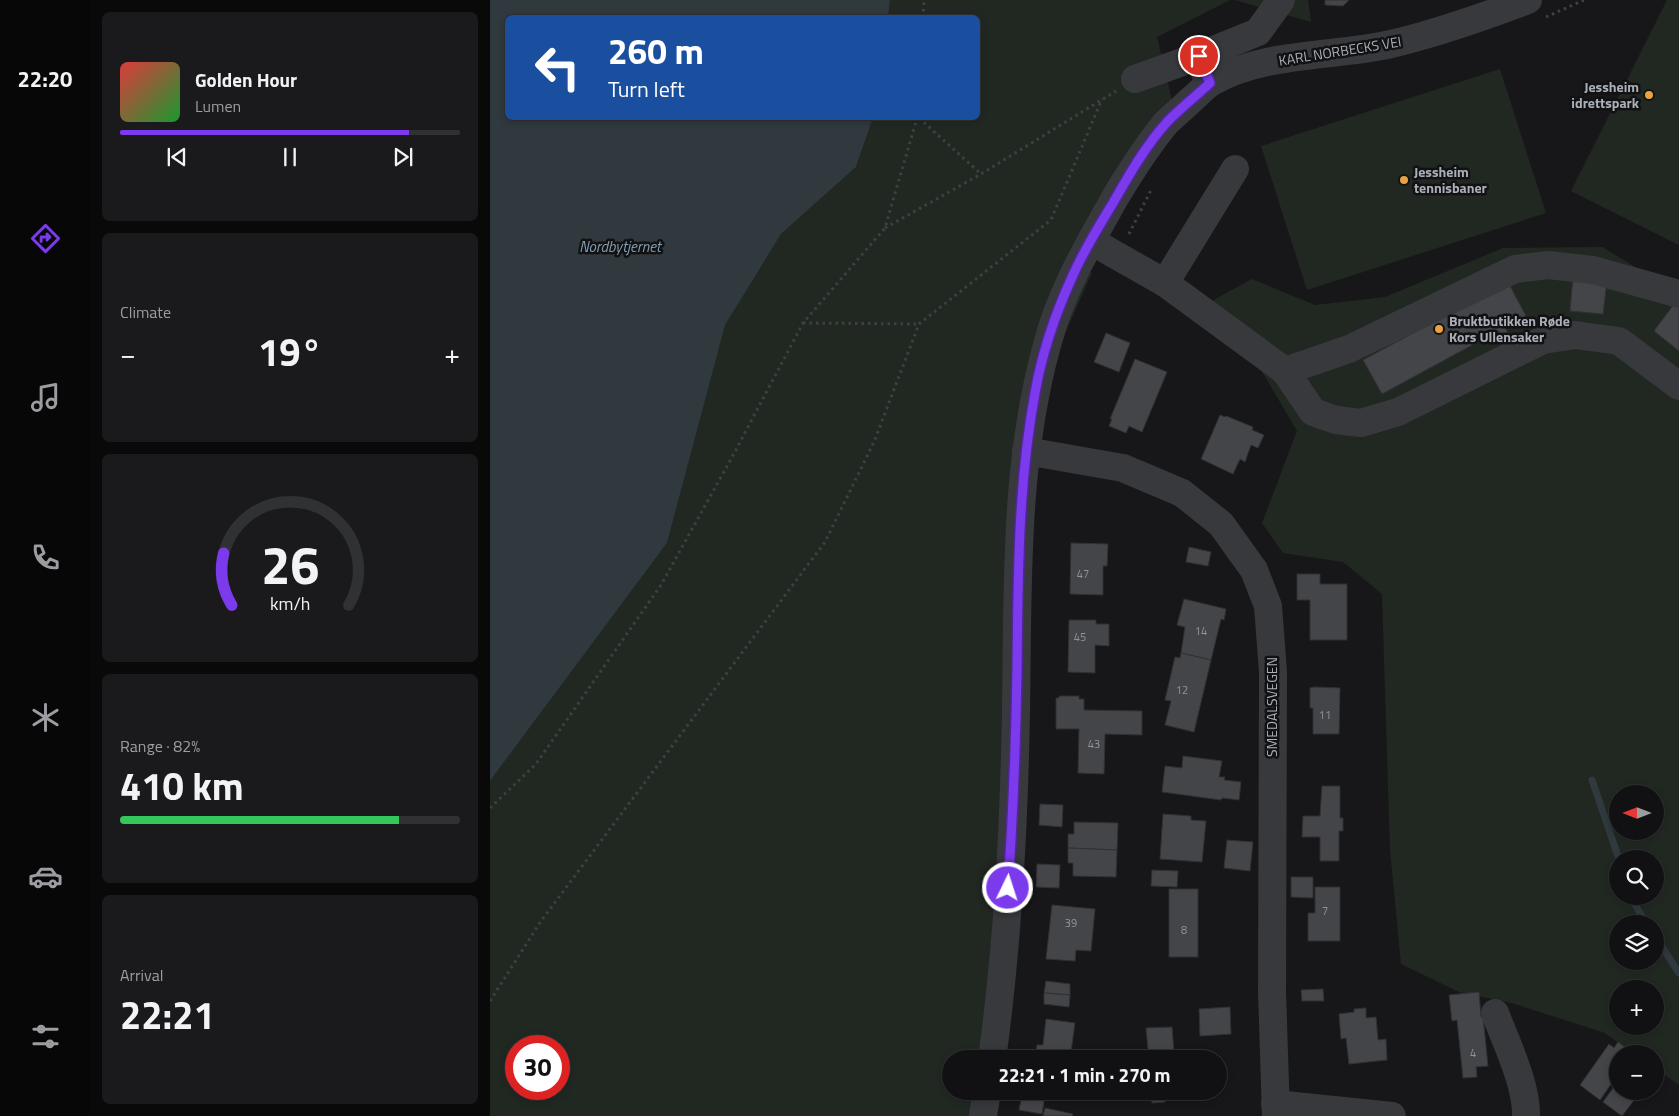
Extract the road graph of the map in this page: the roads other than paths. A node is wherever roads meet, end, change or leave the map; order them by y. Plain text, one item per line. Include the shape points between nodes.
1 (1281, 0) edge
2 (1534, 10) edge
3 (1468, 11) edge
4 (1199, 56) junction
5 (1135, 78) road end
6 (1210, 83) junction
7 (1235, 169) dead end
8 (1091, 241) junction
9 (1165, 283) junction
10 (1679, 294) edge
11 (1285, 371) junction
12 (1679, 386) edge
13 (1026, 451) junction
14 (1495, 1013) dead end
15 (993, 1050) edge
16 (986, 1100) edge
17 (1276, 1110) edge
18 (983, 1116) edge
19 (1392, 1116) edge
20 (1526, 1116) edge

1 - 4 street via 1258,32
2 - 3 street, KARL NORBECKS VEI
3 - 6 street, KARL NORBECKS VEI via 1390,44 1270,62 1233,72
4 - 5 street
4 - 6 street
6 - 8 street, KARL NORBECKS VEI via 1167,122 1131,170
7 - 9 street
8 - 9 street
8 - 13 street, KARL NORBECKS VEI via 1074,273 1048,341 1035,392
9 - 11 street
10 - 11 street via 1593,270 1548,264 1515,269 1349,349
11 - 12 street via 1313,412 1336,420 1361,423 1398,412 1543,340 1576,334 1619,341
13 - 15 street, KARL NORBECKS VEI via 1018,570 1011,848 1002,987
13 - 17 street, SMEDALSVEGEN via 1123,468 1182,493 1221,524 1254,570 1268,606 1273,672 1272,972
14 - 20 street via 1516,1068
16 - 18 street
17 - 19 street

